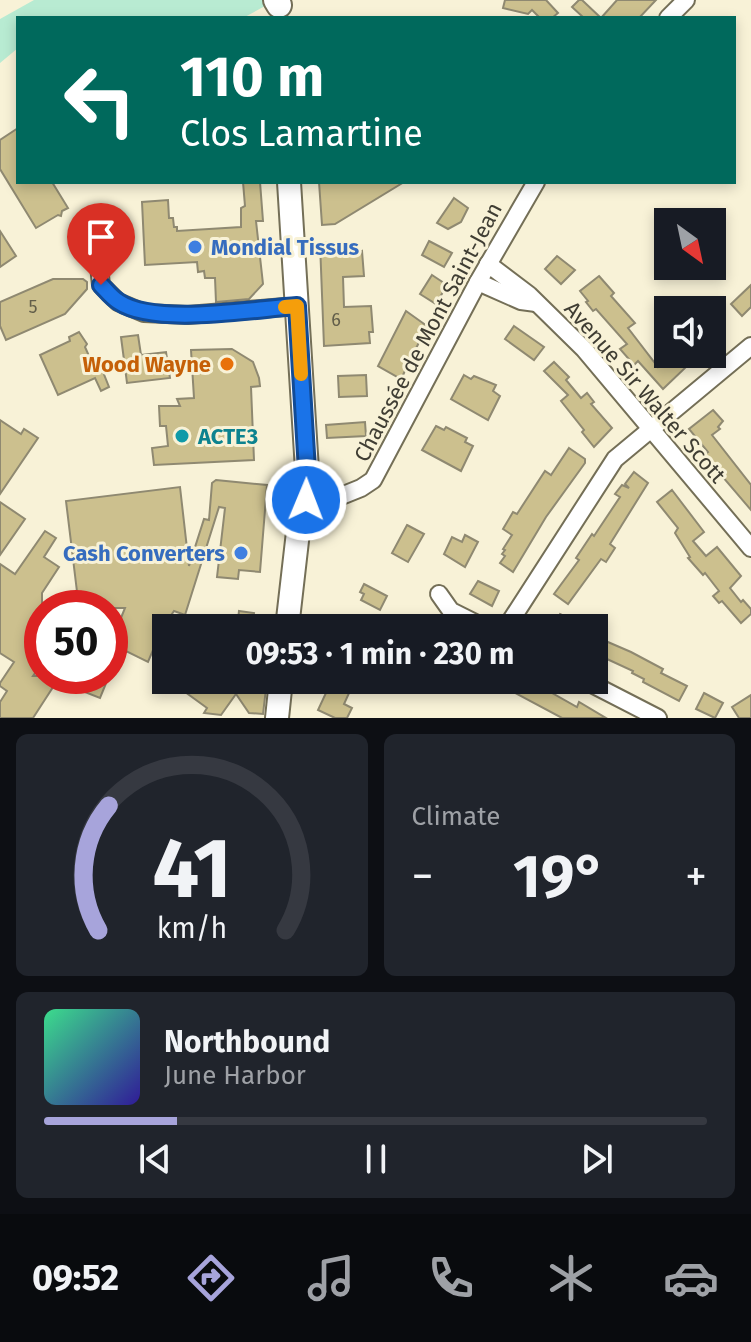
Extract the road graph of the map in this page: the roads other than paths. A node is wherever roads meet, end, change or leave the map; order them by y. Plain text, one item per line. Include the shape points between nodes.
1 (686, 0) edge
2 (670, 16) edge
3 (289, 184) edge
4 (535, 184) edge
5 (98, 256) dead end
6 (488, 264) junction
7 (478, 282) junction
8 (537, 303) junction
9 (297, 306) junction
10 (751, 346) edge
11 (649, 429) junction
12 (304, 511) junction
13 (751, 548) edge
14 (439, 594) dead end
15 (289, 614) edge
16 (302, 614) edge
17 (457, 614) edge
18 (515, 614) edge
19 (608, 692) edge
20 (280, 694) edge
21 (293, 694) edge
22 (277, 718) edge
23 (290, 718) edge
24 (658, 718) edge

1 - 2 street
3 - 9 main road
4 - 6 street, Chaussée de Mont Saint-Jean
5 - 9 street via 101,285 118,302 144,313 188,315
6 - 7 street, Chaussée de Mont Saint-Jean
6 - 8 street, Avenue Sir Walter Scott
7 - 8 street, Avenue Sir Walter Scott
7 - 12 street, Chaussée de Mont Saint-Jean via 368,484
8 - 11 street, Avenue Sir Walter Scott via 584,349
9 - 12 main road via 307,470
10 - 11 street
11 - 13 street, Avenue Sir Walter Scott
11 - 18 street via 609,468
12 - 15 main road
12 - 16 main road via 312,528
14 - 17 street
19 - 24 street
20 - 22 main road
21 - 23 main road

